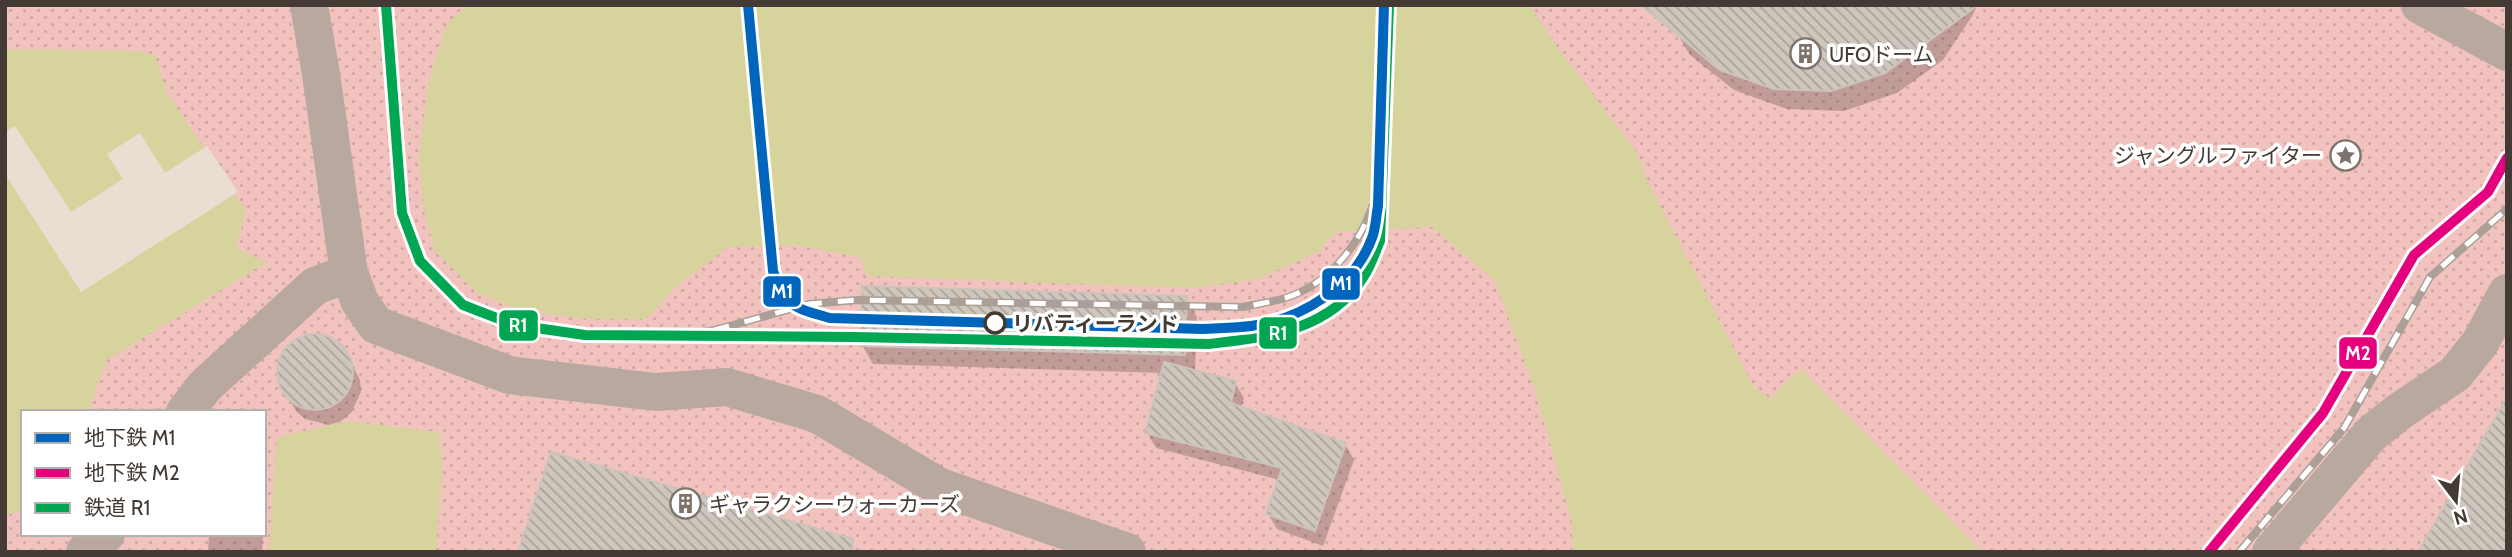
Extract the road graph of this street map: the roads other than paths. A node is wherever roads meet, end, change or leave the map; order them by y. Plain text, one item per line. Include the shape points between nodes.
1 (309, 5) edge
2 (2420, 5) edge
3 (2507, 51) edge
4 (349, 273) junction
5 (2507, 293) edge
6 (187, 410) edge
7 (104, 536) edge
8 (85, 552) edge
9 (1127, 552) edge
10 (2271, 552) edge

1 - 4 street
2 - 3 street
4 - 6 street via 315,286 205,386
4 - 9 street via 360,302 376,325 509,375 656,392 727,387 817,414 940,487
5 - 10 street via 2480,344 2455,374 2371,434
7 - 8 street

